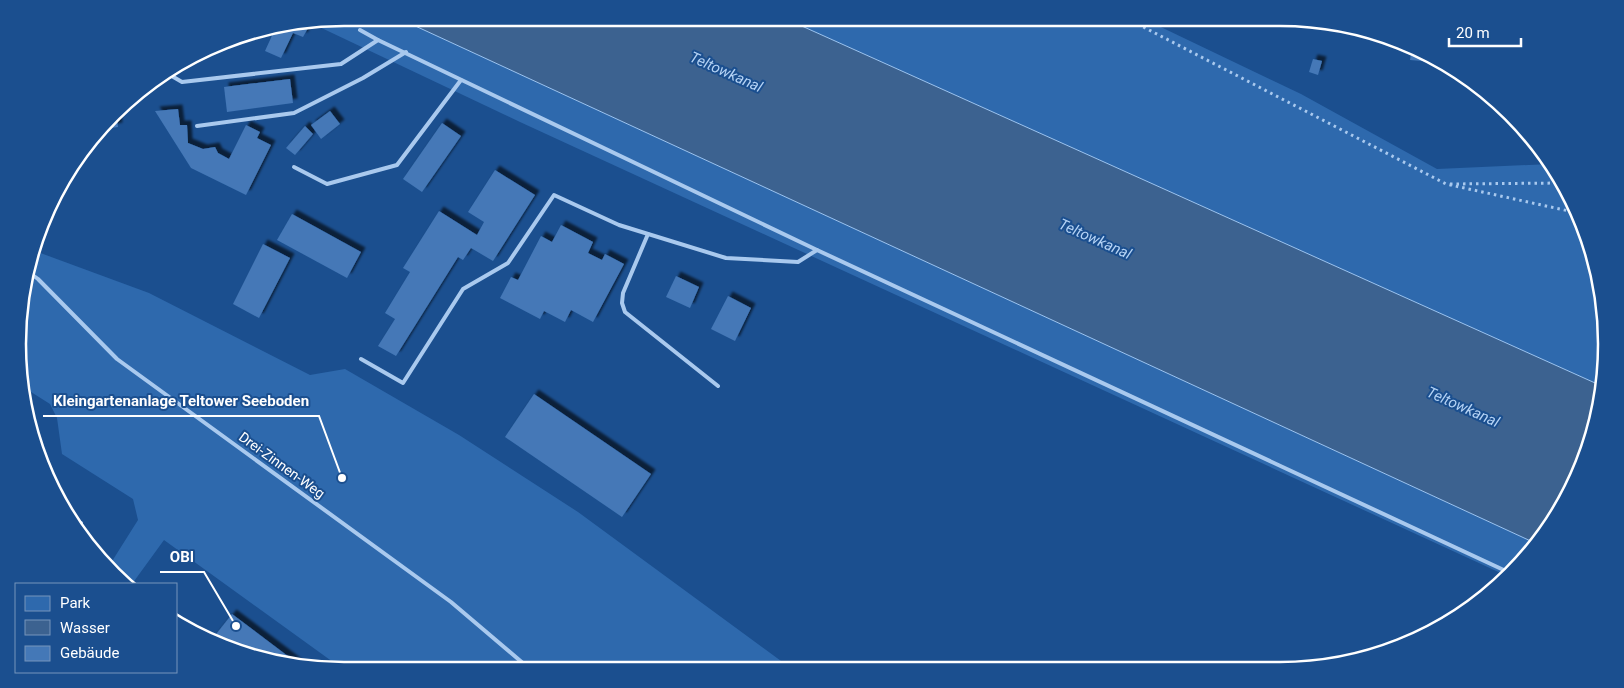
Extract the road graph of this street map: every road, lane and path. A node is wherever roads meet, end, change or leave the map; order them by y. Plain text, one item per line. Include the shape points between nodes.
1 (1141, 26) edge
2 (360, 30) dead end
3 (378, 40) junction
4 (406, 52) junction
5 (173, 77) edge
6 (461, 80) junction
7 (197, 126) dead end
8 (294, 167) dead end
9 (1554, 183) edge
10 (1446, 184) junction
11 (1569, 211) edge
12 (648, 234) junction
13 (817, 250) junction
14 (33, 276) edge
15 (361, 359) dead end
16 (718, 386) dead end
17 (1504, 570) edge
18 (522, 662) edge

1 - 10 path
2 - 3 lane
3 - 4 lane
3 - 5 lane via 341,64 182,82
4 - 6 lane
4 - 7 lane via 294,113
6 - 8 lane via 397,165 328,184
6 - 13 lane
9 - 10 path
10 - 11 path
12 - 13 lane via 726,258 798,262
12 - 15 lane via 619,225 554,195 508,263 463,289 403,383
12 - 16 lane via 623,293 625,312
13 - 17 lane
14 - 18 lane, Drei-Zinnen-Weg via 117,359 451,602

